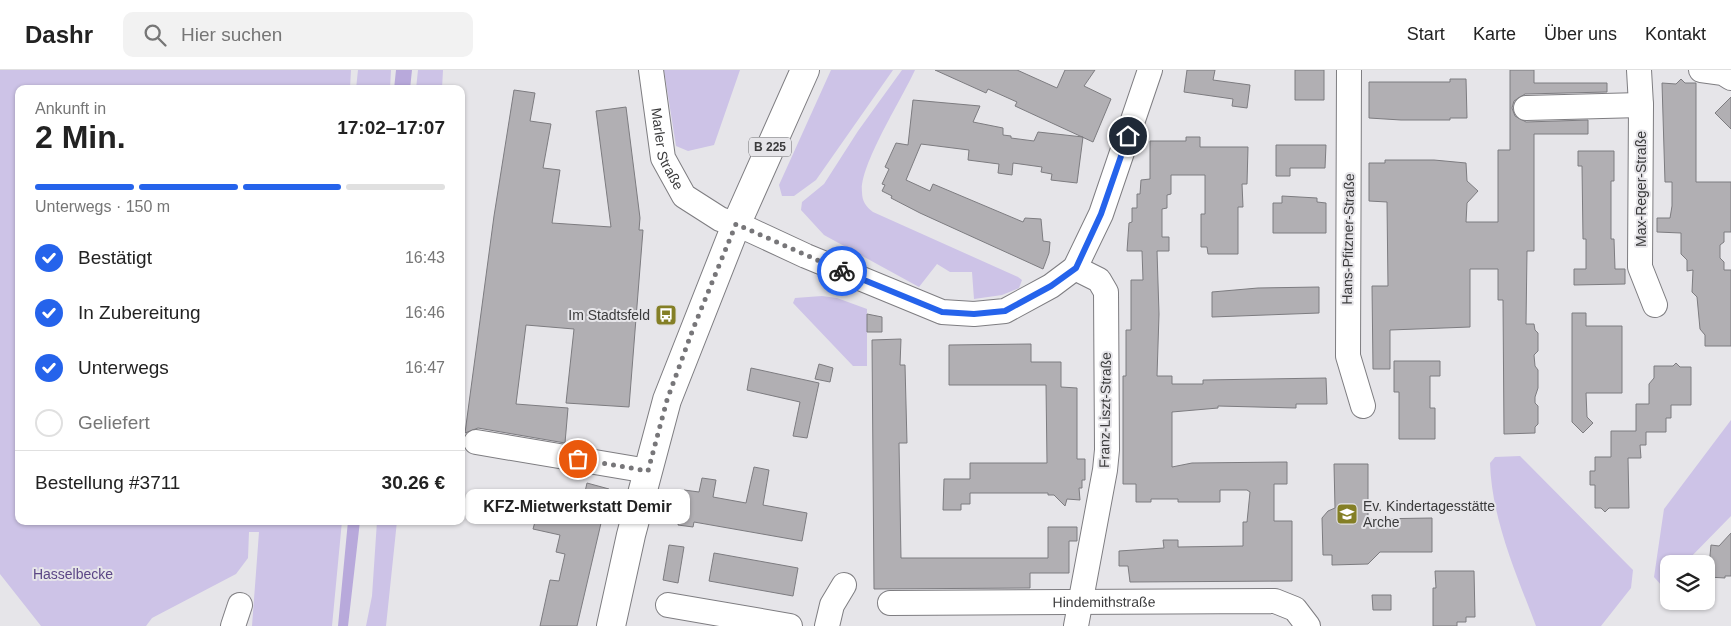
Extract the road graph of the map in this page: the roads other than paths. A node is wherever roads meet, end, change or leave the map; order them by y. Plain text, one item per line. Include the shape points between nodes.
1 (651, 70) edge
2 (805, 70) edge
3 (1150, 70) edge
4 (1349, 70) edge
5 (1639, 70) edge
6 (1702, 70) edge
7 (1731, 78) edge
8 (1641, 105) junction
9 (1526, 108) dead end
10 (736, 224) junction
11 (1076, 268) junction
12 (1656, 305) dead end
13 (1363, 406) dead end
14 (476, 442) dead end
15 (648, 471) junction
16 (844, 585) dead end
17 (1080, 602) junction
18 (890, 603) dead end
19 (668, 605) dead end
20 (612, 626) edge
21 (790, 626) edge
22 (827, 626) edge
23 (1076, 626) edge
24 (1308, 626) edge

1 - 10 street, Marler Straße via 663,158 667,166 684,196 720,219
2 - 10 main road, B 225
3 - 11 street via 1101,214
4 - 13 street, Hans-Pfitzner-Straße via 1348,356
5 - 8 street, Max-Reger-Straße
6 - 7 street
8 - 9 street
8 - 12 street, Max-Reger-Straße via 1640,267
10 - 11 street, Marler Straße via 942,312 974,314 1005,311
10 - 15 main road, B 225 via 670,391
11 - 17 street, Franz-Liszt-Straße via 1099,280 1106,292 1105,470
14 - 15 street
15 - 20 main road, B 225
16 - 22 street via 832,605
17 - 18 street, Hindemithstraße
17 - 23 street, Franz-Liszt-Straße
17 - 24 street, Hindemithstraße via 1275,601 1295,609
19 - 21 street

